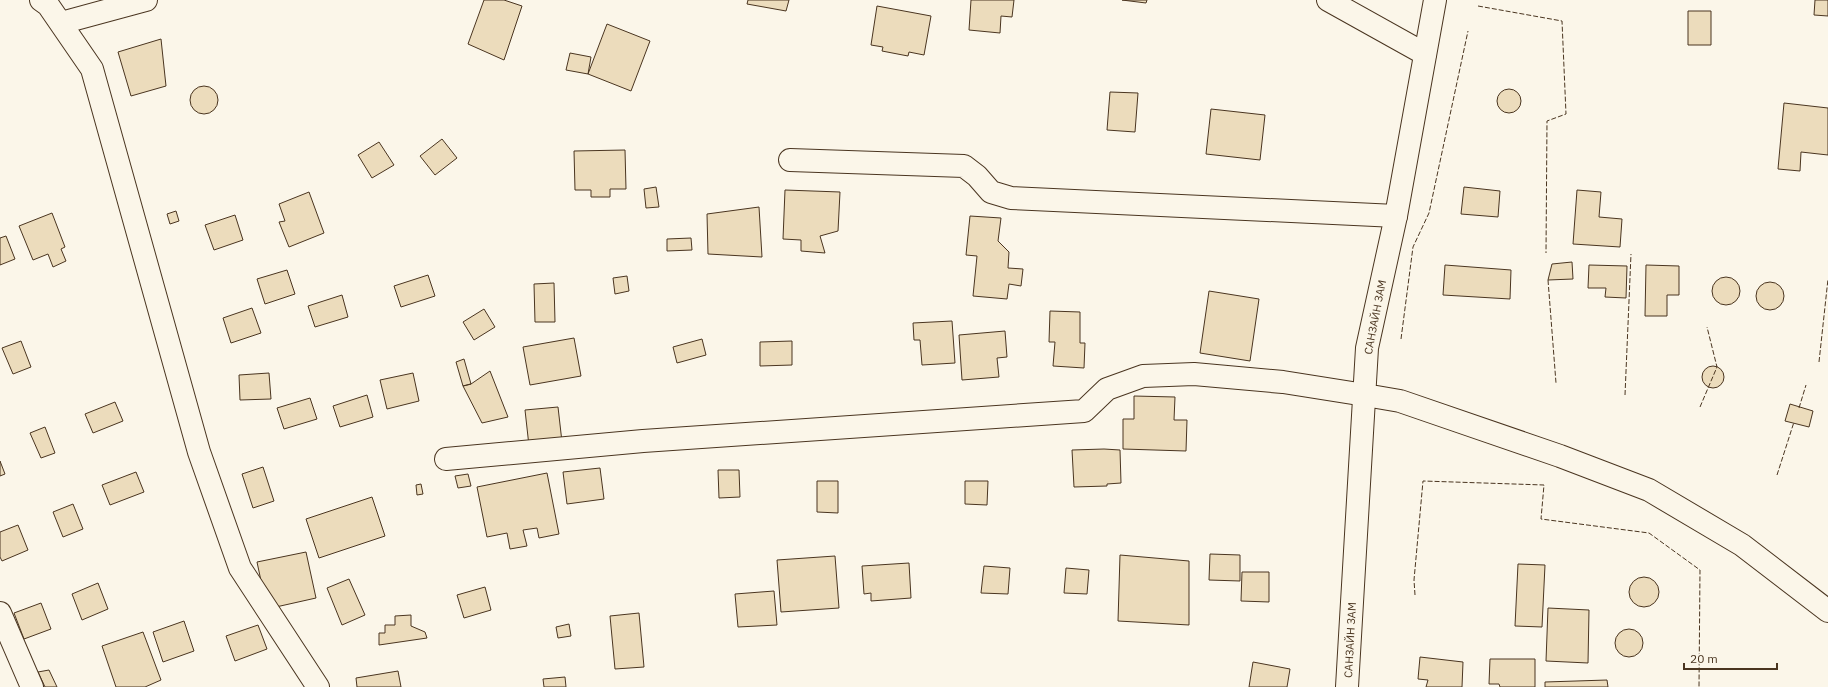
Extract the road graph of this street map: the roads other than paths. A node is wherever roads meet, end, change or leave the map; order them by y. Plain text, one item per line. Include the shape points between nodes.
1 (41, 0) edge
2 (146, 0) edge
3 (1328, 0) edge
4 (1435, 0) edge
5 (61, 23) junction
6 (1425, 54) junction
7 (790, 160) dead end
8 (1396, 216) junction
9 (1365, 395) junction
10 (446, 459) dead end
11 (1828, 611) edge
12 (0, 613) edge
13 (32, 687) edge
14 (318, 687) edge
15 (1347, 687) edge

1 - 5 street via 48,5
2 - 5 street
3 - 6 street
4 - 6 street, САНЗАЙН ЗАМ
5 - 14 street via 92,69 199,452 240,568
6 - 8 street, САНЗАЙН ЗАМ
7 - 8 street via 964,166 991,192 1011,198
8 - 9 street, САНЗАЙН ЗАМ via 1367,348
9 - 10 street via 1283,382 1194,374 1143,376 1107,389 1084,412 643,441
9 - 11 street via 1400,401 1560,456 1649,490 1742,545
9 - 15 street, САНЗАЙН ЗАМ via 1362,409
12 - 13 street

